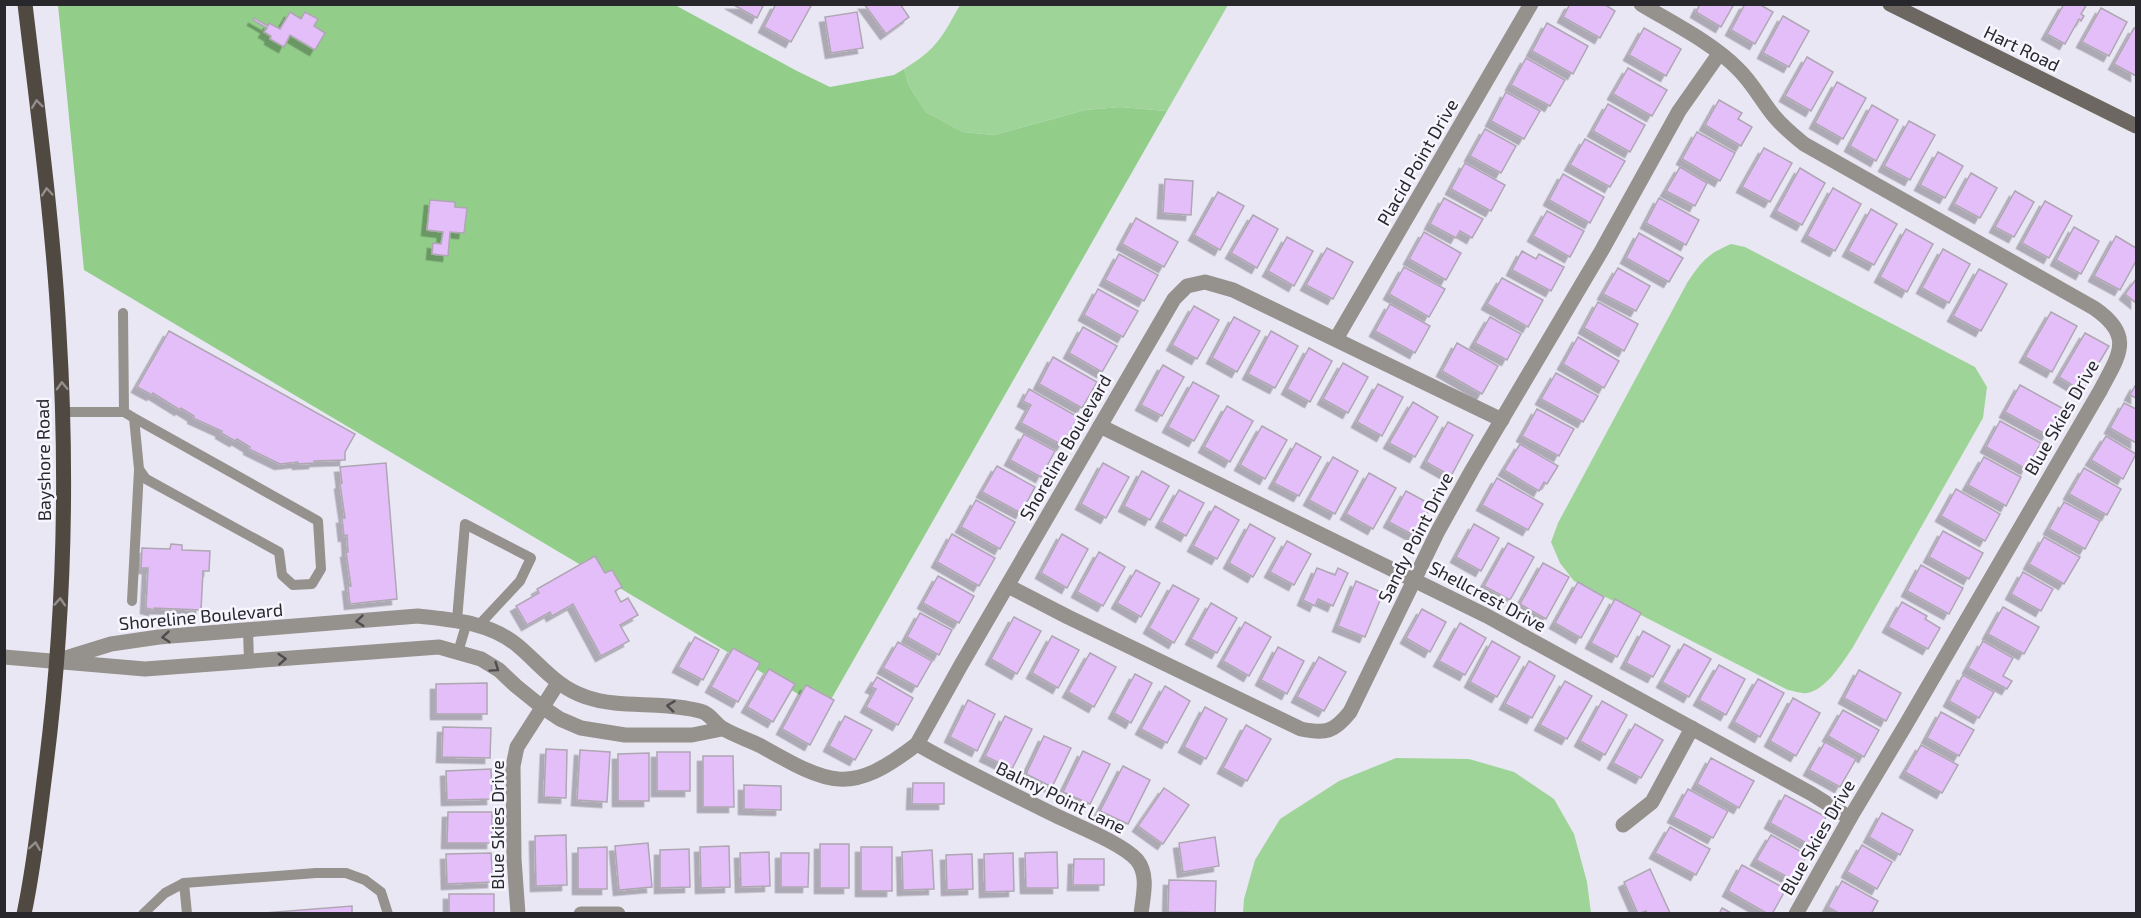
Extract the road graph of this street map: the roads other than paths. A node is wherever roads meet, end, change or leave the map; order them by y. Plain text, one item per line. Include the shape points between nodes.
1 (26, 4) edge
2 (1531, 4) edge
3 (1641, 4) edge
4 (1890, 4) edge
5 (1719, 54) junction
6 (2136, 126) edge
7 (123, 313) dead end
8 (1336, 339) junction
9 (62, 412) junction
10 (129, 415) junction
11 (1502, 420) junction
12 (1100, 426) junction
13 (139, 469) junction
14 (1415, 579) junction
15 (1008, 586) junction
16 (132, 601) dead end
17 (468, 622) junction
18 (248, 631) junction
19 (458, 652) junction
20 (4, 657) edge
21 (56, 661) junction
22 (249, 661) junction
23 (558, 683) junction
24 (542, 707) junction
25 (1692, 728) junction
26 (722, 729) junction
27 (917, 744) junction
28 (1850, 818) junction
29 (1623, 825) dead end
30 (184, 883) junction
31 (24, 914) edge
32 (143, 914) edge
33 (187, 914) edge
34 (388, 914) edge
35 (518, 914) edge
36 (581, 914) edge
37 (618, 914) edge
38 (1141, 914) edge
39 (1796, 914) edge

9 -> 1 main road, Bayshore Road via 46,174
2 - 8 street, Placid Point Drive
3 - 5 street
4 - 6 street, Hart Road
5 - 11 street, Sandy Point Drive via 1679,111
5 - 28 street, Blue Skies Drive via 1736,67 1773,115 1804,144 2094,308 2110,319 2120,335 2119,356 2100,391
7 - 10 lane
8 - 11 street, Shoreline Boulevard
8 - 12 street, Shoreline Boulevard via 1233,290 1205,282 1187,286 1174,299
9 - 10 lane
21 -> 9 main road, Bayshore Road via 64,549
10 - 13 lane
10 - 13 lane via 318,521 321,569 312,584 293,585 282,575 279,552 146,479
11 - 14 street, Sandy Point Drive
12 - 14 street, Shellcrest Drive
12 - 15 street, Shoreline Boulevard
13 - 16 lane
14 - 15 street, Sandy Point Drive via 1350,712 1337,728 1319,733 1301,729
14 - 25 street, Shellcrest Drive
15 - 27 street, Shoreline Boulevard
17 - 17 lane via 520,581 531,558 465,524
17 -> 18 street, Shoreline Boulevard via 418,616
17 - 19 lane
17 - 23 street, Shoreline Boulevard via 502,635
18 -> 21 street, Shoreline Boulevard via 111,644
18 - 22 lane
22 -> 19 street via 415,648 439,647
19 -> 24 street via 499,670
20 - 21 street
21 - 22 street via 145,669
31 -> 21 main road, Bayshore Road via 51,729
23 - 24 street, Blue Skies Drive
26 -> 23 street, Shoreline Boulevard via 705,712 669,705 605,703 583,697
24 - 26 street via 581,728 625,735 692,735
24 - 35 street, Blue Skies Drive via 517,747 513,766
25 - 28 street, Shellcrest Drive
25 - 29 street via 1652,802
26 - 27 street, Shoreline Boulevard via 816,775 836,780 873,773
27 - 38 street, Balmy Point Lane via 961,770 1121,848 1137,861 1145,878
28 - 39 street, Blue Skies Drive
30 - 32 lane via 165,893
30 - 33 lane
30 - 34 lane via 346,873 381,892
36 - 37 street

